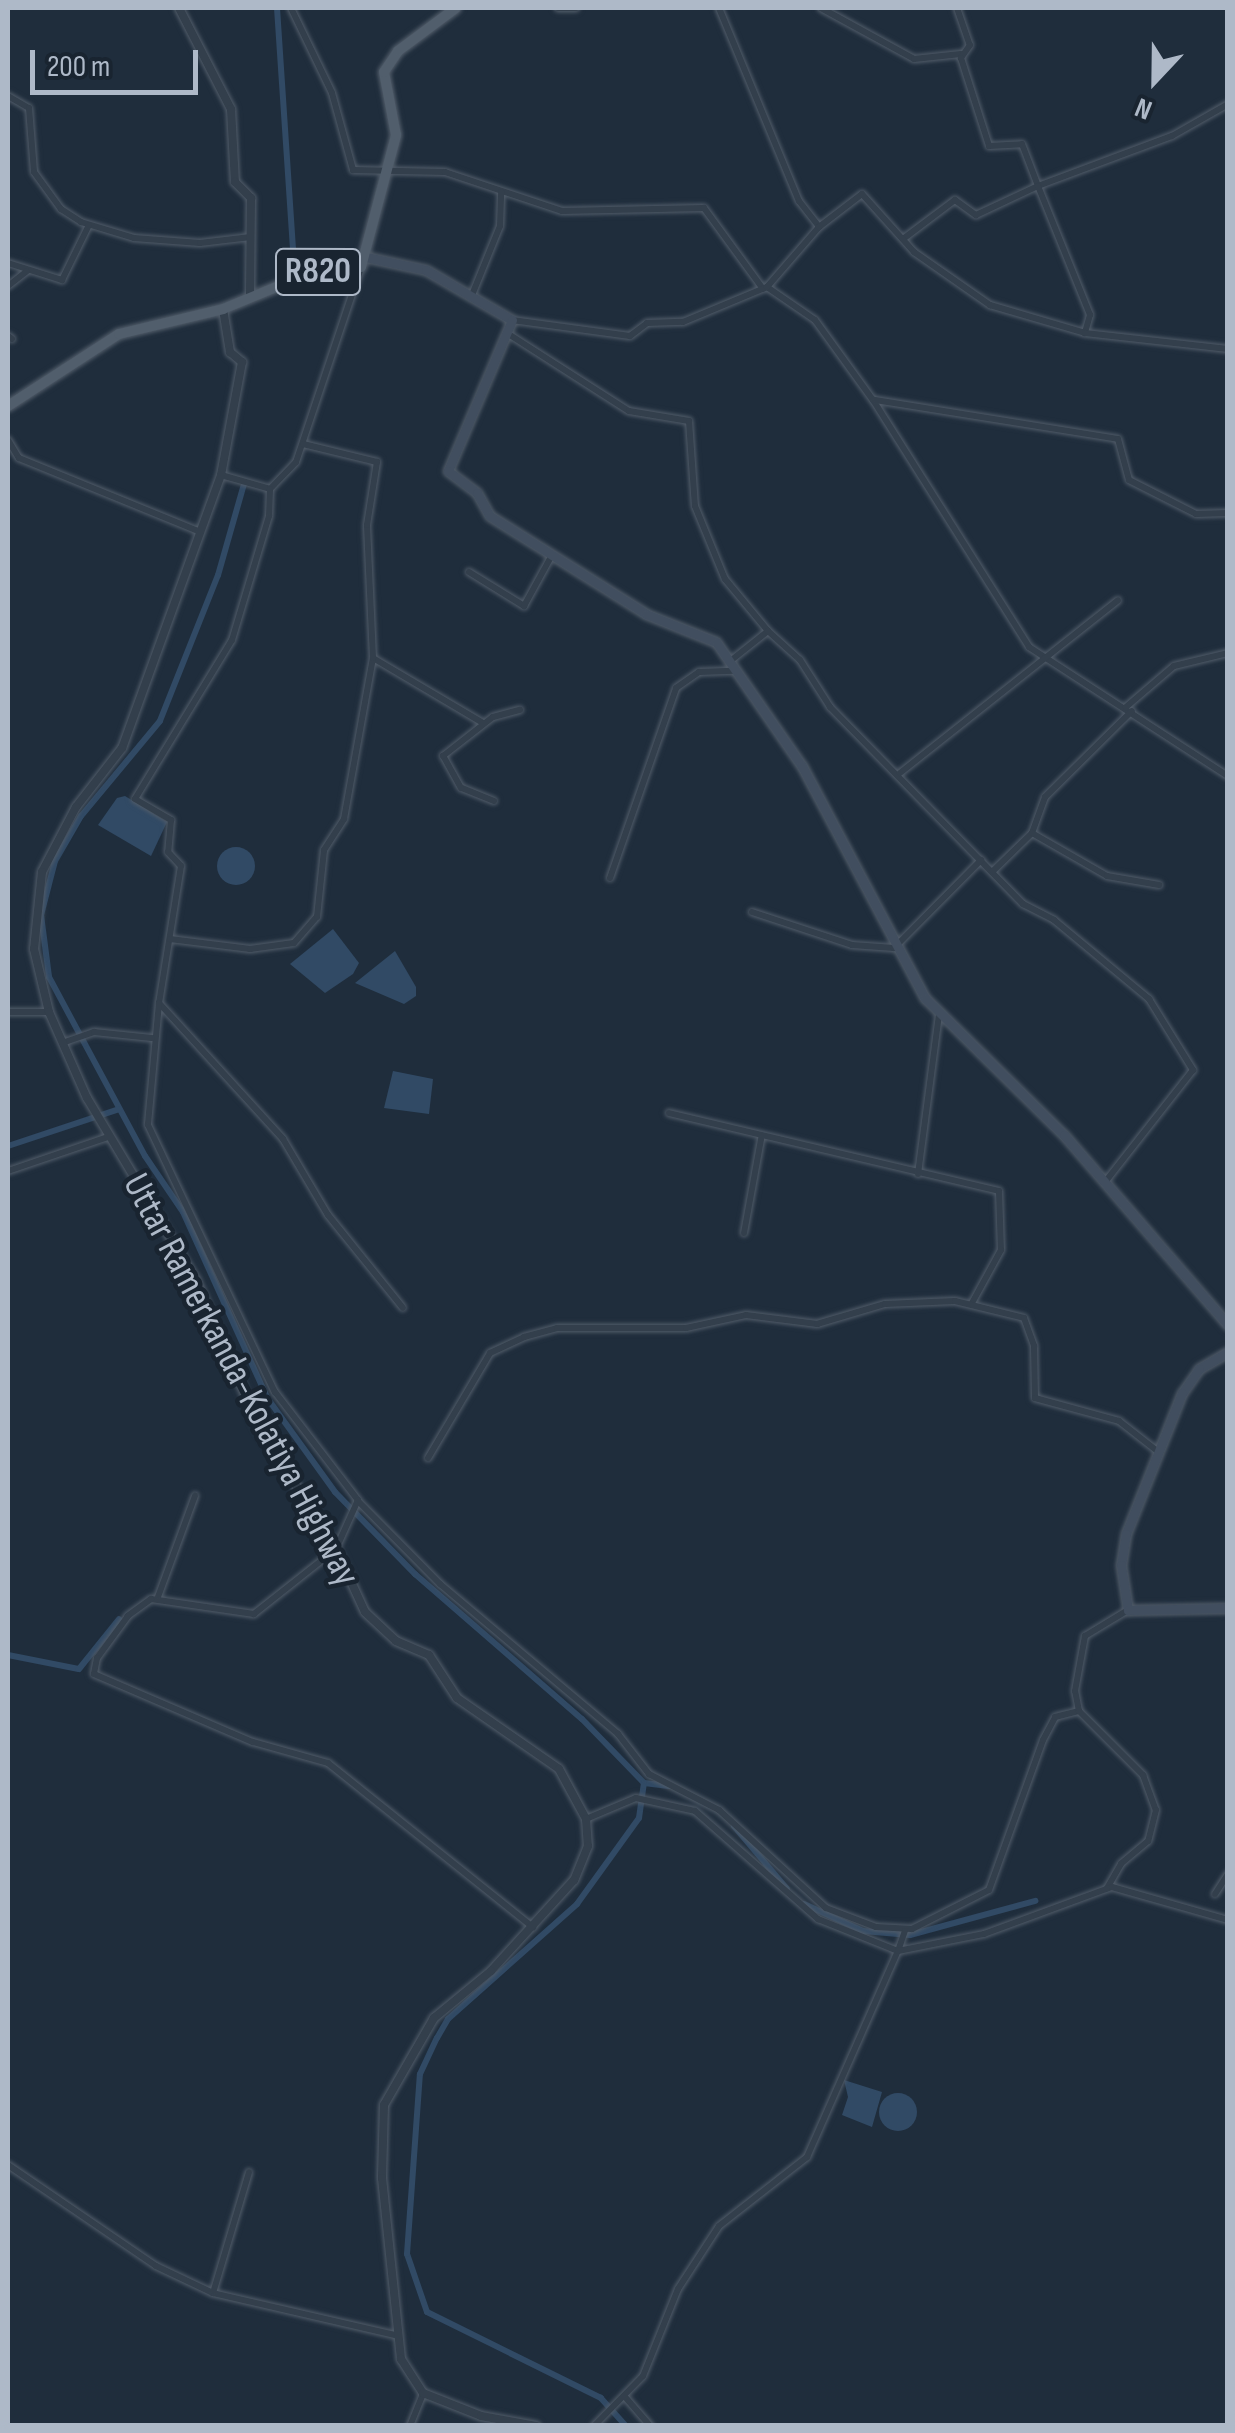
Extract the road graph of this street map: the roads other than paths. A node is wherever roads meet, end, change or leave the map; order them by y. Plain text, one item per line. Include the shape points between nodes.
1 (178, 8) edge
2 (291, 8) edge
3 (456, 8) edge
4 (558, 8) edge
5 (576, 8) edge
6 (720, 8) edge
7 (821, 8) edge
8 (957, 8) edge
9 (961, 54) junction
10 (8, 96) edge
11 (1228, 104) edge
12 (389, 172) junction
13 (1038, 186) junction
14 (502, 192) junction
15 (88, 226) junction
16 (818, 228) junction
17 (251, 237) junction
18 (903, 238) junction
19 (364, 262) junction
20 (8, 263) edge
21 (27, 271) junction
22 (8, 286) edge
23 (765, 288) junction
24 (472, 294) junction
25 (250, 295) junction
26 (224, 309) junction
27 (512, 320) junction
28 (1086, 333) junction
29 (510, 336) junction
30 (1228, 349) edge
31 (874, 400) junction
32 (8, 406) edge
33 (8, 440) edge
34 (303, 444) junction
35 (220, 476) junction
36 (270, 489) junction
37 (1228, 513) edge
38 (200, 532) junction
39 (552, 555) junction
40 (470, 572) dead end
41 (1118, 600) dead end
42 (768, 631) junction
43 (1228, 653) edge
44 (1042, 657) junction
45 (373, 658) junction
46 (731, 666) junction
47 (1129, 709) junction
48 (520, 710) dead end
49 (483, 724) junction
50 (900, 773) junction
51 (1228, 776) edge
52 (494, 801) dead end
53 (1032, 833) junction
54 (981, 860) junction
55 (993, 871) junction
56 (610, 878) dead end
57 (1159, 885) dead end
58 (752, 912) dead end
59 (170, 939) junction
60 (894, 948) junction
61 (159, 1003) junction
62 (8, 1012) edge
63 (49, 1012) junction
64 (939, 1015) junction
65 (152, 1038) junction
66 (64, 1042) junction
67 (669, 1113) dead end
68 (107, 1135) junction
69 (761, 1139) junction
70 (8, 1171) edge
71 (918, 1174) junction
72 (1106, 1182) junction
73 (744, 1233) dead end
74 (972, 1304) junction
75 (403, 1308) dead end
76 (1228, 1324) edge
77 (1228, 1352) edge
78 (1156, 1450) junction
79 (428, 1458) dead end
80 (195, 1496) dead end
81 (357, 1501) junction
82 (336, 1548) junction
83 (158, 1597) junction
84 (1228, 1608) edge
85 (1128, 1610) junction
86 (1079, 1711) junction
87 (586, 1819) junction
88 (1228, 1874) edge
89 (1106, 1889) junction
90 (1214, 1894) dead end
91 (1228, 1920) edge
92 (534, 1928) junction
93 (905, 1935) junction
94 (898, 1951) junction
95 (8, 2165) edge
96 (249, 2172) dead end
97 (213, 2293) junction
98 (395, 2335) junction
99 (423, 2393) junction
100 (626, 2398) junction
101 (410, 2426) edge
102 (536, 2426) edge
103 (594, 2426) edge
104 (650, 2426) edge

1 - 17 street via 231,109 235,182 251,198
2 - 12 street via 332,93 353,170
3 - 12 main road, R820 via 388,62 384,81 396,136
4 - 5 street
6 - 16 street via 799,201
7 - 9 street via 914,59
8 - 9 street via 970,45
9 - 13 street via 990,146 1022,144
10 - 15 street via 29,108 28,154 46,193
11 - 13 street via 1172,136
12 - 14 street via 422,168
12 - 19 main road, R820
13 - 18 street via 976,215 955,200
13 - 28 street via 1090,315
14 - 23 street via 562,211 704,208
14 - 24 street via 497,234
15 - 17 street via 200,243
15 - 21 street via 65,278
16 - 18 street via 864,195
16 - 23 street
17 - 25 street
18 - 28 street via 990,305
19 - 24 main road via 407,264
19 - 25 main road, R820 via 310,272
19 - 34 street
20 - 21 street
21 - 22 street
23 - 27 street via 683,322 648,323 637,335
23 - 31 street via 815,320
24 - 27 main road
25 - 26 main road, R820
26 - 32 main road, R820 via 104,341
26 - 35 street, Uttar Ramerkanda-Kolatiya Highway via 230,352 242,362
27 - 29 main road
28 - 30 street
29 - 39 main road via 446,465 477,492 482,510
29 - 42 street via 629,411 690,421 694,506 725,578
31 - 37 street via 1118,439 1129,480 1196,514
31 - 44 street via 1018,635
33 - 38 street via 19,458
34 - 36 street
34 - 45 street via 377,462 367,524
35 - 36 street
35 - 38 street, Uttar Ramerkanda-Kolatiya Highway
36 - 59 street via 269,516 232,640 135,800 173,826 168,852 181,866
38 - 63 street, Uttar Ramerkanda-Kolatiya Highway via 122,748 76,807 42,872 34,949
39 - 40 street via 524,606
39 - 46 main road via 646,614 716,642
41 - 44 street
42 - 46 street
42 - 50 street via 800,660 830,708
43 - 47 street via 1174,666
44 - 47 street
44 - 50 street
45 - 49 street
45 - 59 street via 344,819 324,850 310,930 275,948
46 - 56 street via 699,672 676,688
46 - 60 main road via 802,766 869,887
47 - 51 street
47 - 53 street via 1045,797
48 - 49 street
49 - 52 street via 443,757 461,788
50 - 54 street
53 - 55 street
53 - 57 street via 1107,876
54 - 55 street
54 - 60 street
55 - 72 street via 1023,904 1054,920 1148,998 1194,1070
58 - 60 street via 852,945
59 - 61 street
60 - 64 main road
61 - 65 street
61 - 75 street via 283,1138 328,1215
62 - 63 street
63 - 66 street, Uttar Ramerkanda-Kolatiya Highway
64 - 71 street
64 - 72 main road
65 - 66 street via 94,1032
65 - 81 street via 148,1125 205,1233 275,1392
66 - 68 street, Uttar Ramerkanda-Kolatiya Highway
67 - 69 street
68 - 70 street
68 - 82 street, Uttar Ramerkanda-Kolatiya Highway via 196,1280 281,1468
69 - 71 street
69 - 73 street
71 - 74 street via 1002,1195 999,1260
72 - 76 main road
74 - 78 street via 1011,1312 1030,1327 1034,1398 1119,1421
74 - 79 street via 885,1304 816,1324 746,1315 631,1332 557,1328 490,1353
77 - 78 main road via 1199,1369
78 - 85 main road via 1126,1534
80 - 83 street
81 - 82 street
81 - 93 street via 428,1573 618,1734 648,1774 720,1810 826,1908
82 - 83 street via 254,1614
82 - 87 street, Uttar Ramerkanda-Kolatiya Highway via 365,1612 396,1641 429,1655 457,1698 559,1769
83 - 92 street via 128,1616 94,1674 253,1742 328,1763
84 - 85 main road
85 - 86 street via 1085,1636 1075,1691
86 - 89 street via 1143,1775 1156,1810 1148,1841 1121,1864
86 - 93 street via 1055,1717 1049,1728 1012,1812 989,1890
87 - 92 street via 588,1846 577,1874
87 - 94 street via 650,1798 710,1821 818,1920
88 - 90 street
89 - 91 street
89 - 94 street via 1095,1899 984,1934
92 - 98 street via 434,2018 386,2093 382,2178
93 - 94 street
94 - 100 street via 808,2157 719,2226 687,2272
95 - 97 street via 156,2266
96 - 97 street
97 - 98 street
98 - 99 street via 401,2359
99 - 101 street
99 - 102 street via 480,2416
100 - 103 street
100 - 104 street

